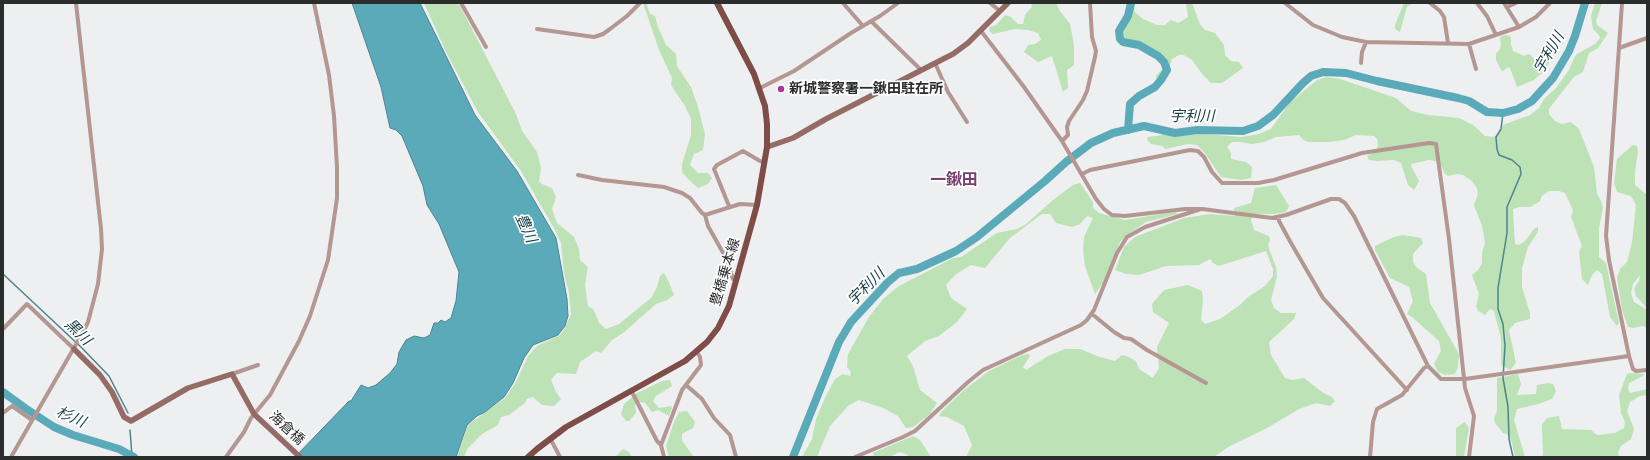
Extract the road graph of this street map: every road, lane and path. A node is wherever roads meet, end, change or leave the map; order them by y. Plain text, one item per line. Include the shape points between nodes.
1 (76, 3) edge
2 (314, 3) edge
3 (461, 3) edge
4 (640, 3) edge
5 (717, 3) edge
6 (843, 3) edge
7 (898, 3) edge
8 (990, 3) edge
9 (1008, 3) edge
10 (1090, 3) edge
11 (1285, 3) edge
12 (1430, 3) edge
13 (1477, 3) edge
14 (1504, 3) edge
15 (1516, 3) edge
16 (1550, 3) edge
17 (1622, 3) edge
18 (1507, 7) junction
19 (1000, 12) junction
20 (871, 21) junction
21 (863, 26) junction
22 (1519, 27) junction
23 (537, 29) dead end
24 (982, 31) junction
25 (1496, 36) junction
26 (1647, 38) edge
27 (1366, 42) junction
28 (1448, 43) junction
29 (1469, 44) junction
30 (486, 46) dead end
31 (1619, 48) junction
32 (936, 63) junction
33 (1361, 63) dead end
34 (1476, 69) dead end
35 (921, 70) junction
36 (760, 88) junction
37 (967, 122) dead end
38 (1062, 141) junction
39 (767, 147) junction
40 (764, 162) junction
41 (1081, 174) junction
42 (578, 175) dead end
43 (756, 205) junction
44 (729, 206) junction
45 (1202, 209) junction
46 (705, 215) junction
47 (1279, 217) junction
48 (738, 280) junction
49 (1092, 314) junction
50 (3, 329) edge
51 (74, 348) junction
52 (697, 352) junction
53 (1629, 356) junction
54 (258, 365) dead end
55 (1428, 366) junction
56 (1647, 370) edge
57 (232, 374) junction
58 (1465, 379) junction
59 (1206, 383) dead end
60 (686, 384) junction
61 (631, 390) junction
62 (1407, 390) junction
63 (3, 413) edge
64 (256, 416) junction
65 (33, 419) junction
66 (550, 438) junction
67 (661, 445) junction
68 (862, 456) edge
69 (11, 457) edge
70 (226, 457) edge
71 (300, 457) edge
72 (528, 457) edge
73 (560, 457) edge
74 (664, 457) edge
75 (736, 457) edge
76 (854, 457) edge
77 (1370, 457) edge
78 (1469, 457) edge

1 - 51 street via 102,249 94,303 88,322
2 - 64 street via 329,75 334,116 337,198 328,260 319,289 299,341
3 - 30 street
4 - 23 street via 610,29 594,37
5 - 36 main road, 豊橋乗本線
6 - 21 street
7 - 20 street
8 - 19 street
9 - 19 street
10 - 38 street via 1095,57 1083,100 1068,121 1068,135
11 - 27 street via 1320,29
12 - 28 street via 1444,17
13 - 25 street via 1487,16
14 - 18 street
15 - 18 street
16 - 22 street via 1536,17
17 - 31 street
18 - 22 street
19 - 24 street
20 - 21 street
20 - 35 street
21 - 36 street via 794,71
22 - 25 street
24 - 32 street via 953,54
24 - 38 street
25 - 29 street
26 - 31 street
27 - 28 street
27 - 33 street
28 - 29 street
29 - 34 street
31 - 53 street via 1606,236
32 - 35 street
32 - 37 street via 948,92
35 - 39 street via 793,138
36 - 39 main road, 豊橋乗本線 via 765,106
38 - 41 street
39 - 40 main road, 豊橋乗本線
40 - 43 main road, 豊橋乗本線
40 - 44 street via 743,151 717,165 714,169
41 - 45 street via 1096,200 1112,215
41 - 58 street via 1190,150 1198,151 1204,157 1222,183 1258,183 1362,153 1433,142 1436,144 1449,239
42 - 46 street via 674,190 690,198
43 - 44 street
43 - 48 main road, 豊橋乗本線
44 - 46 street
45 - 47 street
45 - 49 street via 1145,226 1127,237 1117,253
46 - 48 street via 708,226 726,258 733,279
47 - 55 street via 1331,199 1339,199 1346,203
47 - 62 street via 1323,298
48 - 52 main road, 豊橋乗本線 via 730,306 718,328
49 - 59 street via 1114,332 1131,339
49 - 68 street via 1076,328 983,370 915,430
50 - 51 street via 27,304
51 - 57 street via 100,375 124,417 131,421 188,388
51 - 65 street
52 - 60 street via 701,365
52 - 61 main road, 豊橋乗本線 via 676,367
53 - 56 street via 1633,369
53 - 58 street
54 - 57 street
55 - 58 street via 1441,379
55 - 62 street
57 - 64 street, 海倉橋
58 - 78 street via 1467,396 1474,416
60 - 67 street
60 - 75 street via 702,399 730,436
61 - 66 main road, 豊橋乗本線
61 - 67 street
62 - 77 street via 1377,409 1373,422
63 - 65 street via 12,406
64 - 70 street
64 - 71 street, 海倉橋
65 - 69 street
66 - 72 main road, 豊橋乗本線
66 - 73 street
67 - 74 street
68 - 76 street

